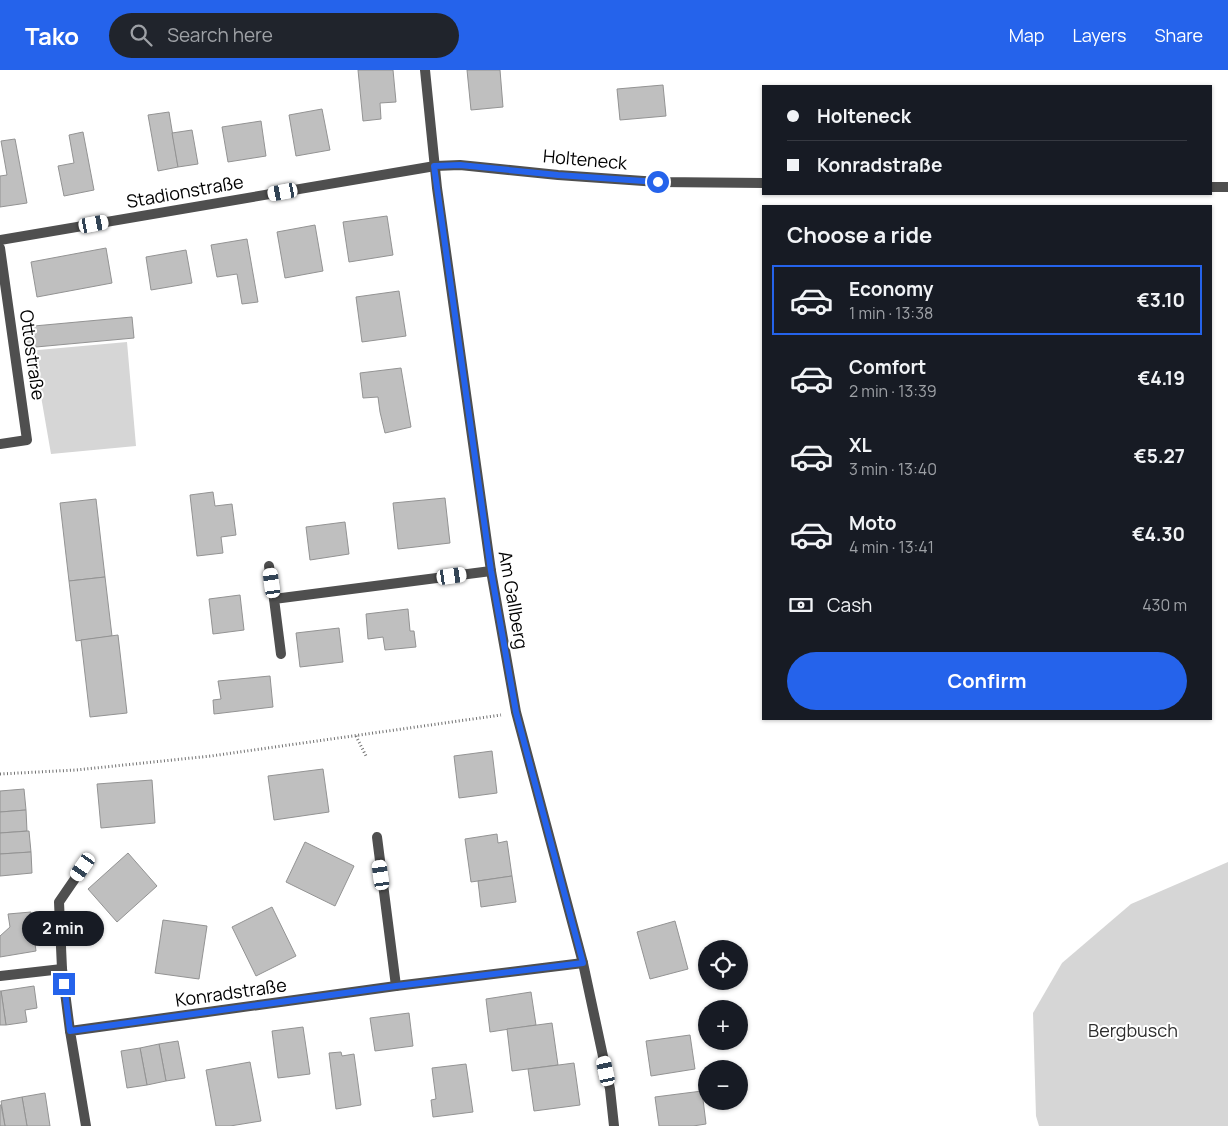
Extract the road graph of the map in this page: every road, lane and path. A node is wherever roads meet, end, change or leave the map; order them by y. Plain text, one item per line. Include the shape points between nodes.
1 (425, 70) edge
2 (434, 166) junction
3 (762, 183) edge
4 (1212, 187) edge
5 (1228, 187) edge
6 (0, 240) edge
7 (0, 248) edge
8 (0, 444) edge
9 (269, 566) dead end
10 (491, 571) junction
11 (274, 599) junction
12 (281, 654) dead end
13 (516, 712) junction
14 (356, 736) junction
15 (366, 756) dead end
16 (0, 774) edge
17 (376, 837) dead end
18 (83, 867) dead end
19 (583, 963) junction
20 (62, 969) junction
21 (0, 976) edge
22 (396, 986) junction
23 (70, 1031) junction
24 (86, 1126) edge
25 (614, 1126) edge

1 - 2 street, Am Gallberg
2 - 3 street, Holteneck via 460,165 658,182
2 - 6 street, Stadionstraße
2 - 10 street, Am Gallberg
4 - 5 street
7 - 8 street, Ottostraße via 27,440
9 - 11 street
10 - 11 street
10 - 13 street, Am Gallberg
11 - 12 street
13 - 14 path
13 - 19 street, Am Gallberg
14 - 15 path
14 - 16 path via 211,756
17 - 22 street
18 - 20 street via 59,902
19 - 22 street, Konradstraße
19 - 25 street, Am Gallberg via 610,1089
20 - 21 street
20 - 23 street
22 - 23 street, Konradstraße
23 - 24 street

